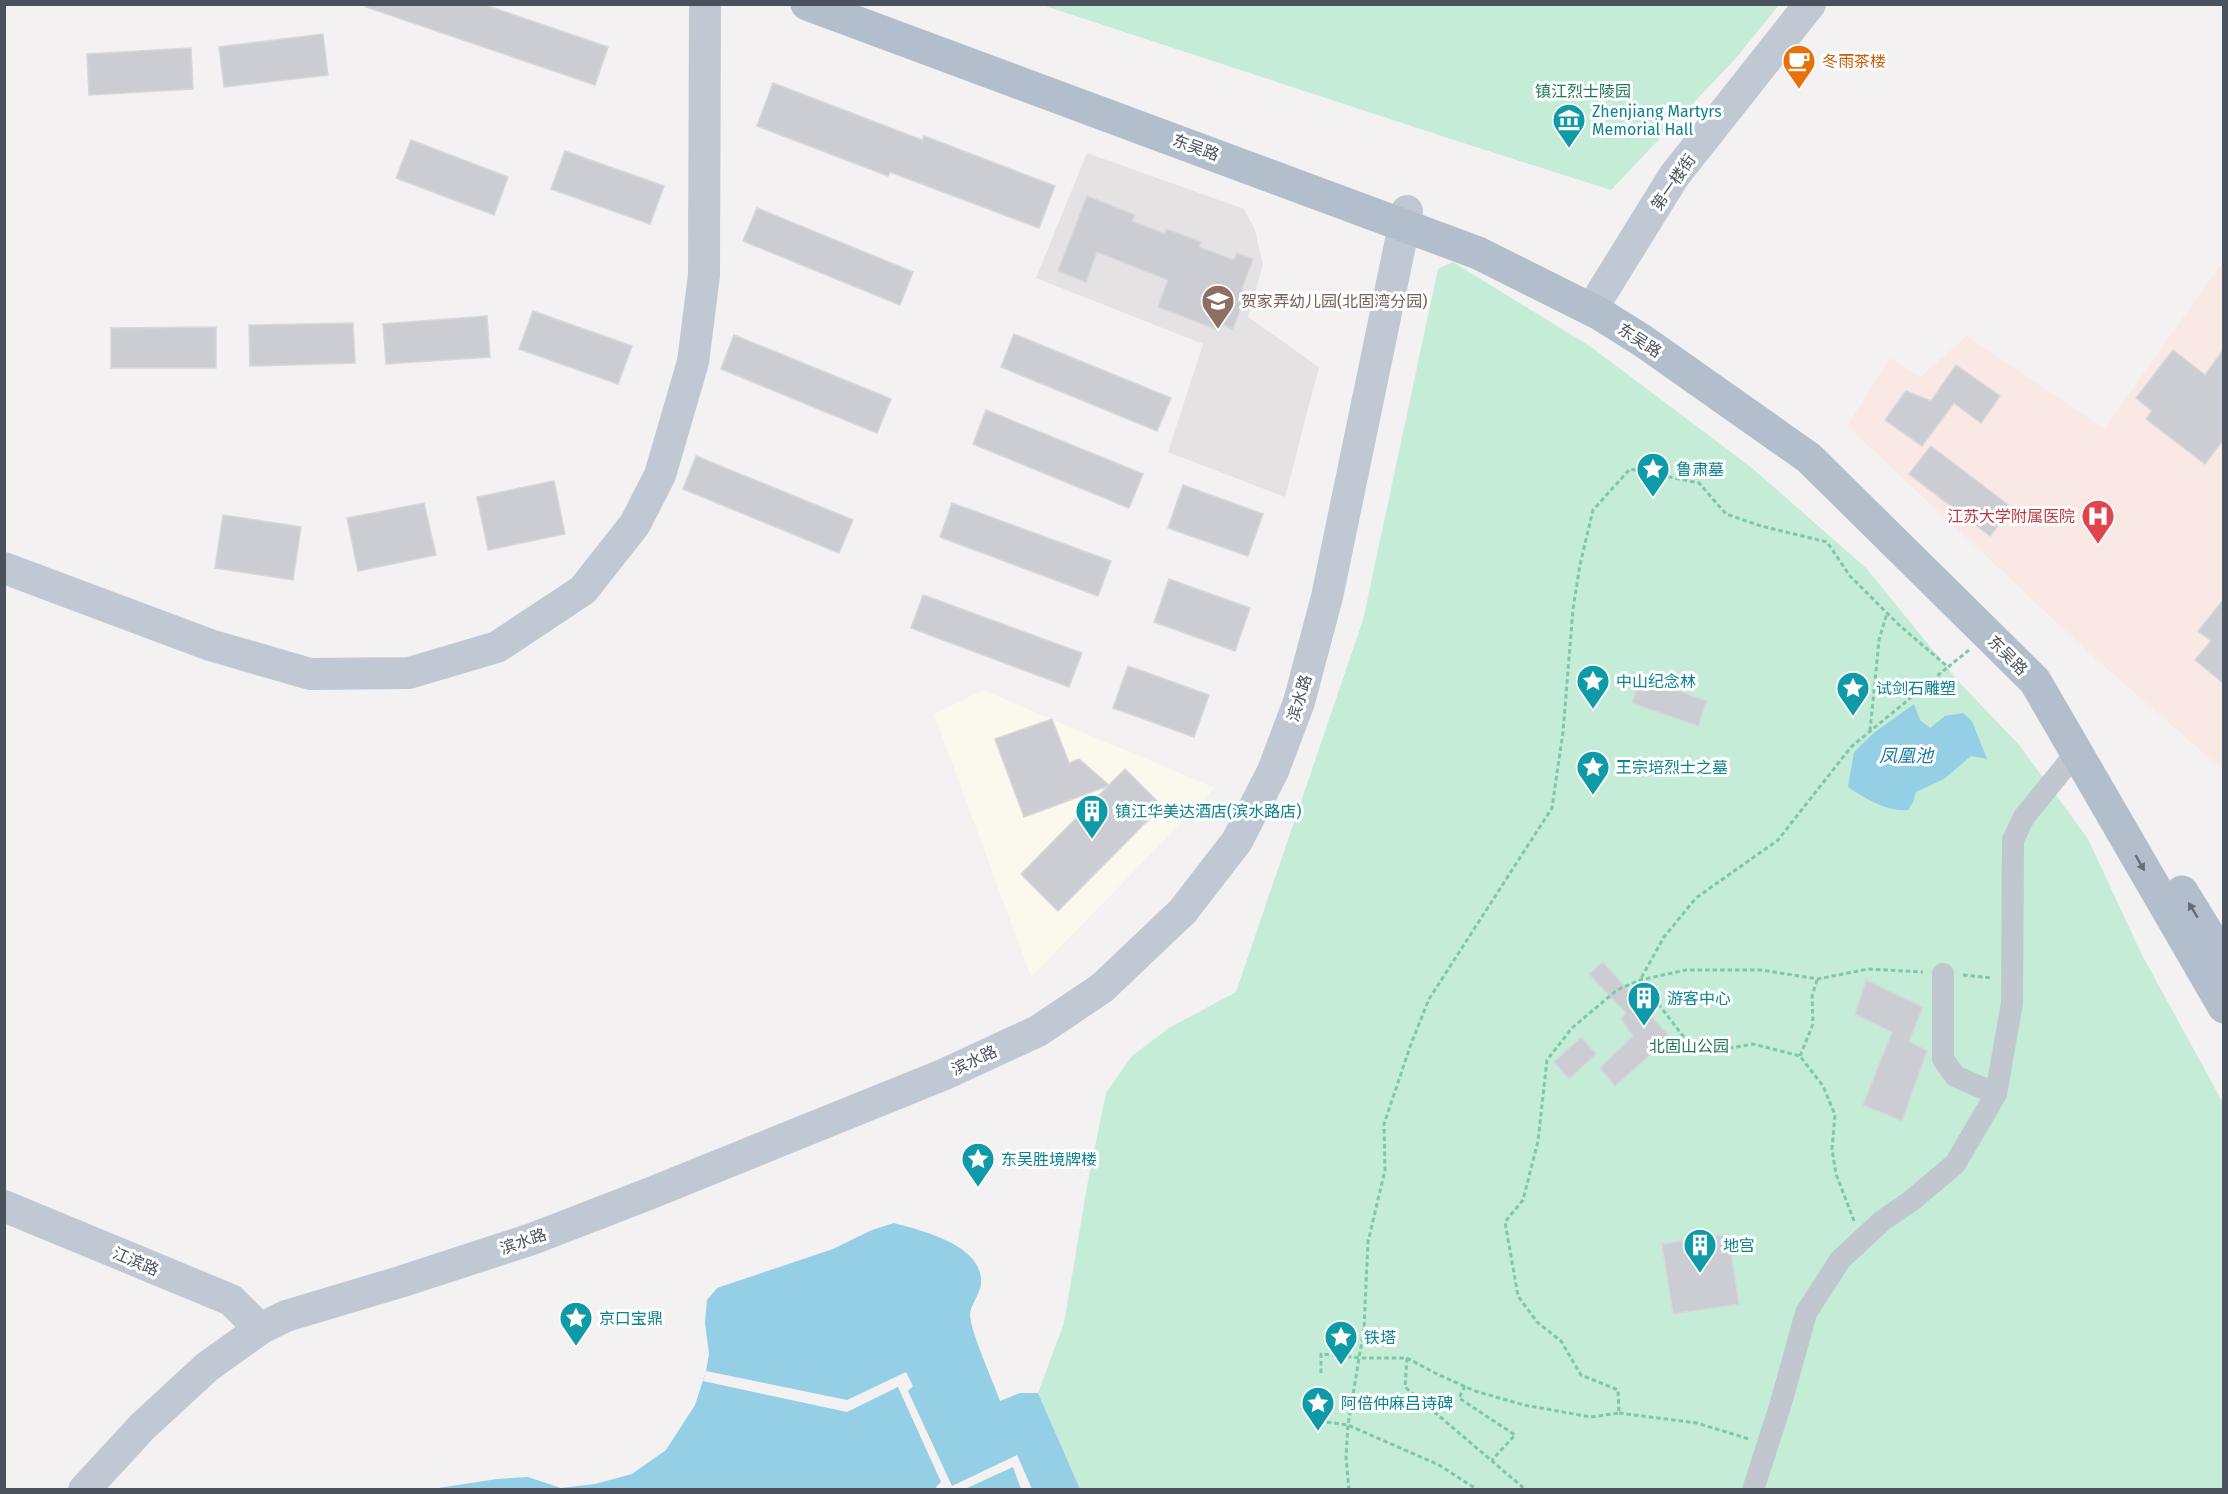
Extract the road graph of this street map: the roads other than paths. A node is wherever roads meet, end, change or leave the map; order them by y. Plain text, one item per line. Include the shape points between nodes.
1 (705, 4) edge
2 (807, 4) edge
3 (849, 4) edge
4 (1810, 4) edge
5 (1405, 217) junction
6 (1595, 304) junction
7 (4, 568) edge
8 (2076, 753) junction
9 (2223, 960) edge
10 (1943, 974) road end
11 (2223, 1008) edge
12 (1996, 1094) junction
13 (4, 1206) edge
14 (260, 1329) junction
15 (84, 1490) edge
16 (1753, 1490) edge

1 - 7 street via 704,275 693,362 660,476 635,524 583,590 497,647 409,673 310,674 210,645
2 - 5 main road, 东吴路
3 - 5 main road, 东吴路
4 - 6 street, 第一楼街 via 1674,176
5 - 6 main road, 东吴路 via 1485,239
5 - 14 street, 滨水路 via 1327,597 1299,702 1274,771 1237,841 1183,911 1102,988 1038,1031 945,1074 532,1239 286,1316
6 - 8 main road, 东吴路 via 1809,458 2035,681
9 -> 6 main road, 东吴路 via 2051,675 1821,448 1653,330
8 -> 11 main road, 东吴路
8 - 12 street via 2024,817 2013,840 2012,1003
10 - 12 street via 1943,1059 1955,1076
12 - 16 street via 1955,1164 1882,1221 1840,1260 1806,1312
13 - 14 street, 江滨路 via 231,1300
14 - 15 street, 滨水路 via 199,1374 142,1427

